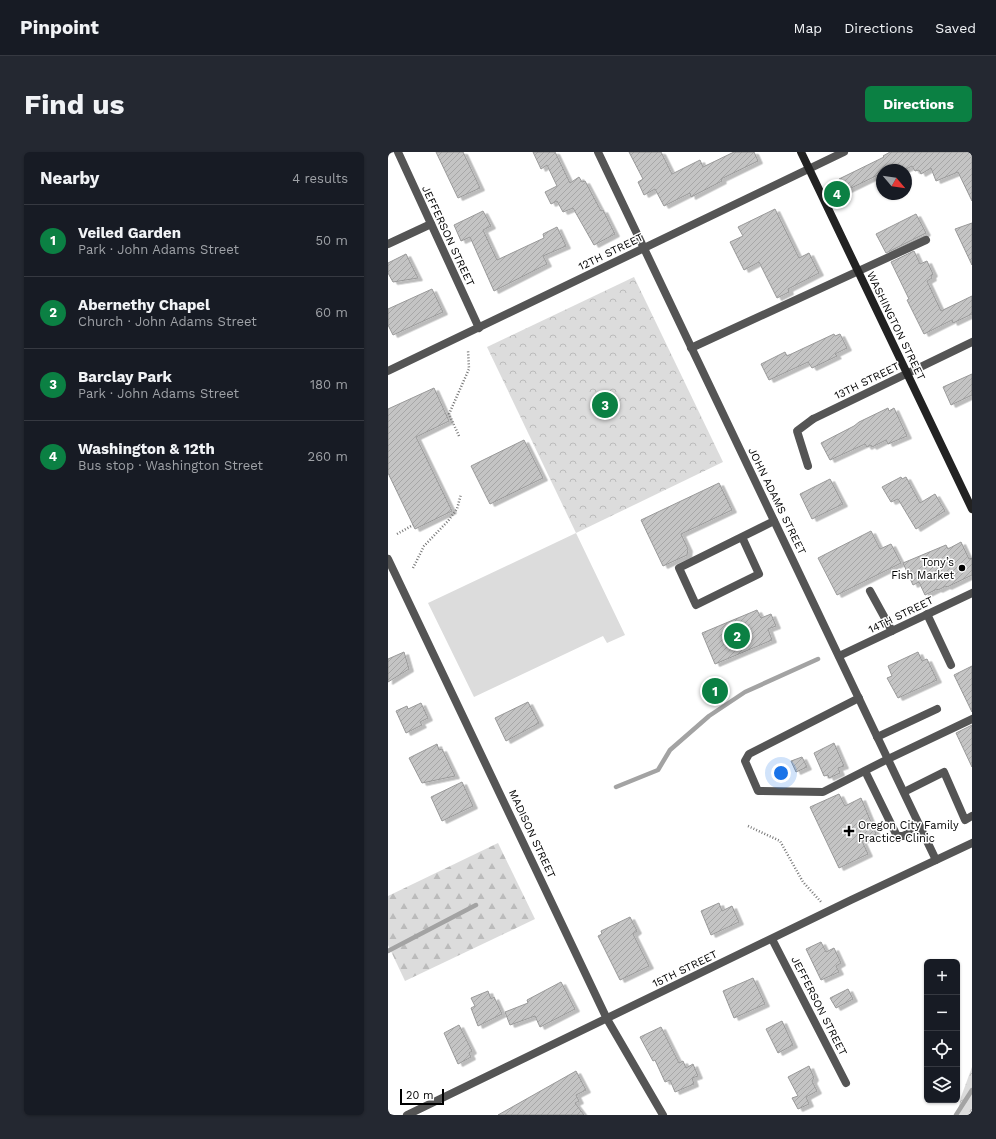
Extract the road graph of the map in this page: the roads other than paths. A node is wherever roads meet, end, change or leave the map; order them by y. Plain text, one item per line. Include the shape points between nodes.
1 (398, 152) edge
2 (598, 152) edge
3 (801, 152) edge
4 (844, 152) edge
5 (809, 169) junction
6 (431, 224) junction
7 (926, 240) dead end
8 (388, 244) edge
9 (644, 248) junction
10 (858, 272) junction
11 (479, 328) junction
12 (972, 342) edge
13 (691, 348) junction
14 (388, 372) edge
15 (907, 374) junction
16 (808, 466) dead end
17 (972, 510) edge
18 (774, 521) junction
19 (742, 537) junction
20 (388, 559) edge
21 (870, 591) dead end
22 (972, 593) edge
23 (927, 614) junction
24 (892, 631) junction
25 (839, 656) junction
26 (951, 665) dead end
27 (859, 698) junction
28 (937, 708) dead end
29 (972, 719) edge
30 (878, 737) junction
31 (888, 759) junction
32 (865, 771) junction
33 (904, 792) junction
34 (969, 818) edge
35 (921, 828) junction
36 (972, 843) edge
37 (936, 860) junction
38 (772, 939) junction
39 (607, 1019) junction
40 (846, 1083) dead end
41 (407, 1115) edge
42 (663, 1115) edge

1 - 6 street, JEFFERSON STREET
2 - 9 street, JOHN ADAMS STREET
3 - 5 main road, WASHINGTON STREET
4 - 5 street, 12TH STREET
5 - 9 street, 12TH STREET
5 - 10 main road, WASHINGTON STREET
6 - 8 street
6 - 11 street, JEFFERSON STREET
7 - 10 street
9 - 11 street, 12TH STREET
9 - 13 street, JOHN ADAMS STREET
10 - 13 street
10 - 15 main road, WASHINGTON STREET
11 - 14 street, 12TH STREET
12 - 15 street, 13TH STREET
13 - 18 street, JOHN ADAMS STREET
15 - 16 street, 13TH STREET via 814,419 797,431
15 - 17 main road, WASHINGTON STREET
18 - 19 street
18 - 25 street, JOHN ADAMS STREET
19 - 19 street via 678,568 696,605 759,574
20 - 39 street, MADISON STREET
21 - 24 street
22 - 23 street, 14TH STREET
23 - 24 street, 14TH STREET
23 - 26 street
24 - 25 street, 14TH STREET
25 - 27 street, JOHN ADAMS STREET
27 - 30 street, JOHN ADAMS STREET
27 - 32 street via 749,754 745,761 758,791 823,792
28 - 30 street
29 - 31 street
30 - 31 street, JOHN ADAMS STREET
31 - 32 street
31 - 33 street, JOHN ADAMS STREET
32 - 35 street via 897,836
33 - 34 street via 944,772
33 - 35 street, JOHN ADAMS STREET
35 - 37 street, JOHN ADAMS STREET
36 - 37 street, 15TH STREET
37 - 38 street, 15TH STREET
38 - 39 street, 15TH STREET
38 - 40 street, JEFFERSON STREET
39 - 41 street, 15TH STREET
39 - 42 street, MADISON STREET

